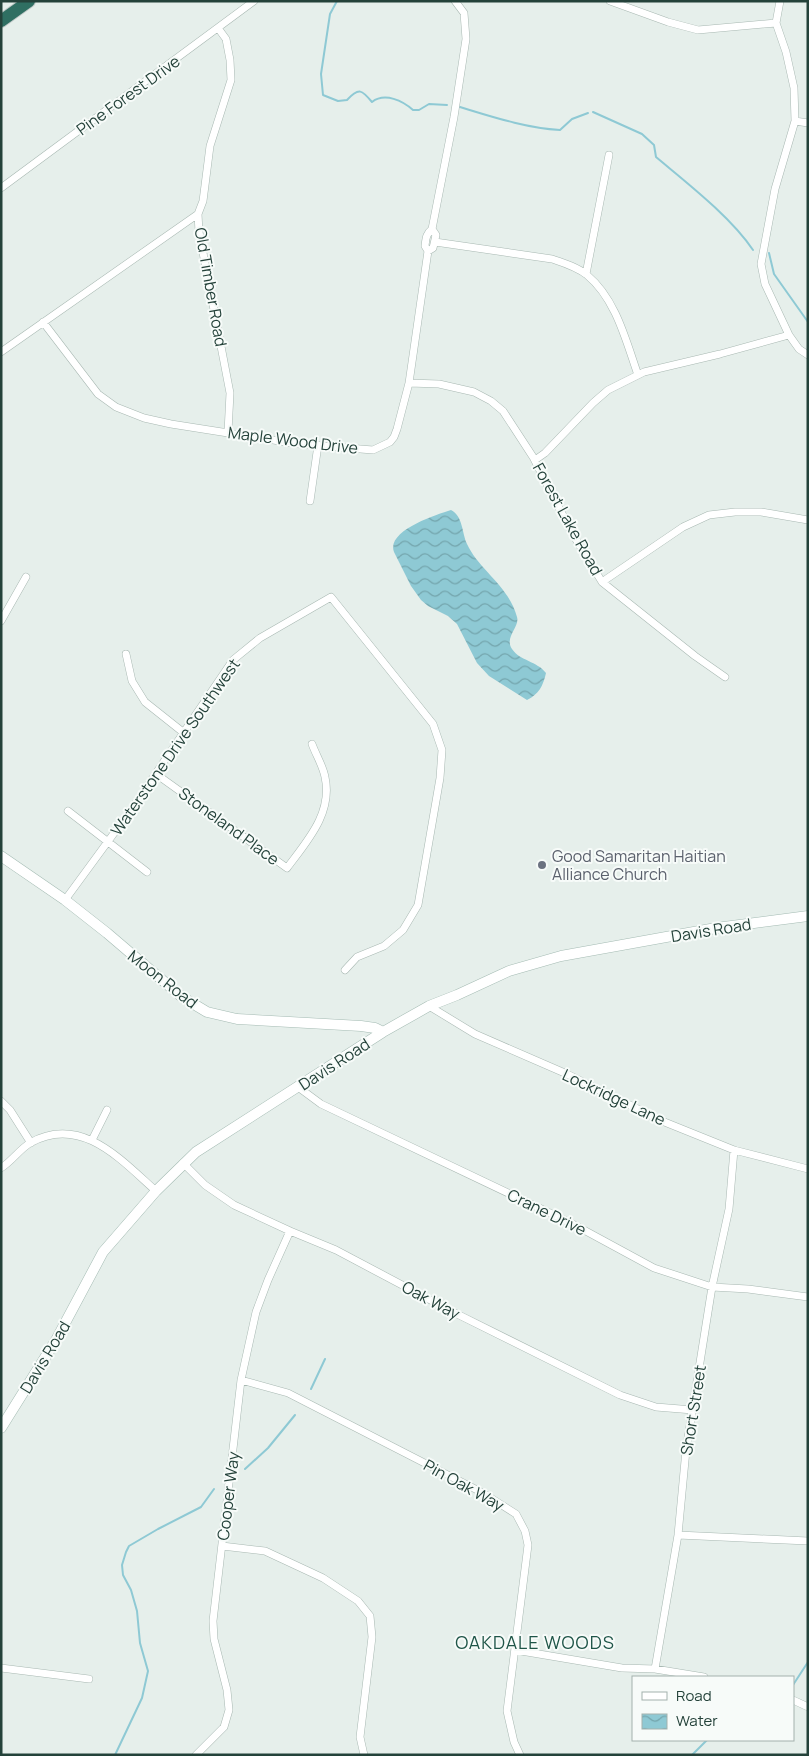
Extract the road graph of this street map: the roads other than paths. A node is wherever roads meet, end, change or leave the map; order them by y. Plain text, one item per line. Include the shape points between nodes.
1 (30, 1) edge
2 (254, 1) edge
3 (455, 1) edge
4 (610, 1) edge
5 (780, 1) edge
6 (1, 21) edge
7 (776, 24) junction
8 (218, 28) junction
9 (795, 121) junction
10 (808, 123) edge
11 (609, 155) dead end
12 (1, 188) edge
13 (198, 214) junction
14 (432, 229) junction
15 (435, 242) junction
16 (428, 251) junction
17 (586, 274) junction
18 (43, 322) junction
19 (789, 335) junction
20 (1, 352) edge
21 (808, 355) edge
22 (638, 375) junction
23 (409, 383) junction
24 (228, 432) junction
25 (318, 445) junction
26 (535, 460) junction
27 (310, 501) dead end
28 (808, 520) edge
29 (26, 578) dead end
30 (602, 582) junction
31 (1, 621) edge
32 (126, 654) dead end
33 (725, 677) dead end
34 (184, 733) junction
35 (312, 744) dead end
36 (156, 774) junction
37 (68, 811) dead end
38 (108, 842) junction
39 (1, 856) edge
40 (147, 872) dead end
41 (65, 900) junction
42 (808, 916) edge
43 (345, 970) dead end
44 (429, 1006) junction
45 (383, 1032) junction
46 (298, 1087) junction
47 (1, 1101) edge
48 (107, 1110) dead end
49 (92, 1140) junction
50 (31, 1143) junction
51 (734, 1150) junction
52 (183, 1163) junction
53 (1, 1168) edge
54 (808, 1169) edge
55 (156, 1191) junction
56 (290, 1231) junction
57 (712, 1287) junction
58 (808, 1297) edge
59 (241, 1380) junction
60 (693, 1410) junction
61 (1, 1428) edge
62 (678, 1535) junction
63 (808, 1541) edge
64 (222, 1546) junction
65 (515, 1650) junction
66 (1, 1668) edge
67 (655, 1670) junction
68 (697, 1676) edge
69 (89, 1679) dead end
70 (794, 1700) edge
71 (808, 1707) edge
72 (196, 1755) edge
73 (364, 1755) edge
74 (520, 1755) edge

1 - 6 highway
2 - 8 street, Pine Forest Drive
3 - 14 street, Maple Wood Drive via 464,13 466,39
4 - 7 street via 698,30
5 - 7 street
7 - 9 street via 794,88
8 - 12 street, Pine Forest Drive
8 - 13 street, Old Timber Road via 226,39 230,80 210,146 203,201
9 - 10 street
9 - 19 street via 775,189 761,264 765,284
11 - 17 street
13 - 18 street
13 - 24 street, Old Timber Road via 230,393
14 - 15 street, Maple Wood Drive via 436,235
14 - 16 street, Maple Wood Drive via 425,240
15 - 16 street, Maple Wood Drive
15 - 17 street via 552,259
16 - 23 street, Maple Wood Drive
17 - 22 street via 606,296
18 - 20 street
18 - 24 street, Maple Wood Drive via 98,394 116,408 171,424
19 - 21 street
19 - 22 street
22 - 26 street via 608,390
23 - 25 street, Maple Wood Drive via 397,429 390,442 374,450
23 - 26 street, Forest Lake Road via 439,384 474,392 491,401 504,411
24 - 25 street, Maple Wood Drive
25 - 27 street
26 - 30 street, Forest Lake Road via 572,533
28 - 30 street via 761,512 709,515 683,526
29 - 31 street
30 - 33 street, Forest Lake Road
32 - 34 street via 132,681 145,702
34 - 36 street, Waterstone Drive Southwest
34 - 43 street, Waterstone Drive Southwest via 234,660 260,638 331,597 434,724 442,750 440,778 418,905 403,930 384,946 357,957
35 - 36 street, Stoneland Place via 325,777 326,803 317,826 287,868
36 - 38 street, Waterstone Drive Southwest
37 - 38 street
38 - 40 street
38 - 41 street, Waterstone Drive Southwest
39 - 41 street, Moon Road
41 - 45 street, Moon Road via 182,997 207,1012 237,1019 361,1026
42 - 44 street, Davis Road via 716,928 561,956 509,971
44 - 45 street, Davis Road
44 - 51 street, Lockridge Lane via 475,1034
45 - 46 street, Davis Road
46 - 52 street, Davis Road
46 - 57 street, Crane Drive via 321,1104 562,1219 654,1268
47 - 50 street
48 - 49 street
49 - 50 street via 68,1134 52,1135
49 - 55 street
50 - 53 street
51 - 54 street, Lockridge Lane
51 - 57 street, Short Street via 730,1208
52 - 55 street, Davis Road
52 - 56 street, Oak Way via 205,1185 234,1205
55 - 61 street, Davis Road via 103,1252 56,1340
56 - 59 street, Cooper Way via 256,1312
56 - 60 street, Oak Way via 336,1250 620,1395 656,1407
57 - 58 street, Crane Drive
57 - 60 street, Short Street
59 - 64 street, Cooper Way
59 - 65 street, Pin Oak Way via 288,1393 484,1493 516,1514 528,1545
60 - 62 street, Short Street
62 - 63 street
62 - 67 street, Short Street
64 - 72 street, Cooper Way via 213,1621 229,1710 224,1727
64 - 73 street via 265,1551 323,1578 358,1601 370,1616 372,1637 360,1737
65 - 67 street via 622,1668
65 - 74 street, Pin Oak Way via 507,1711
66 - 69 street
67 - 68 street
70 - 71 street

